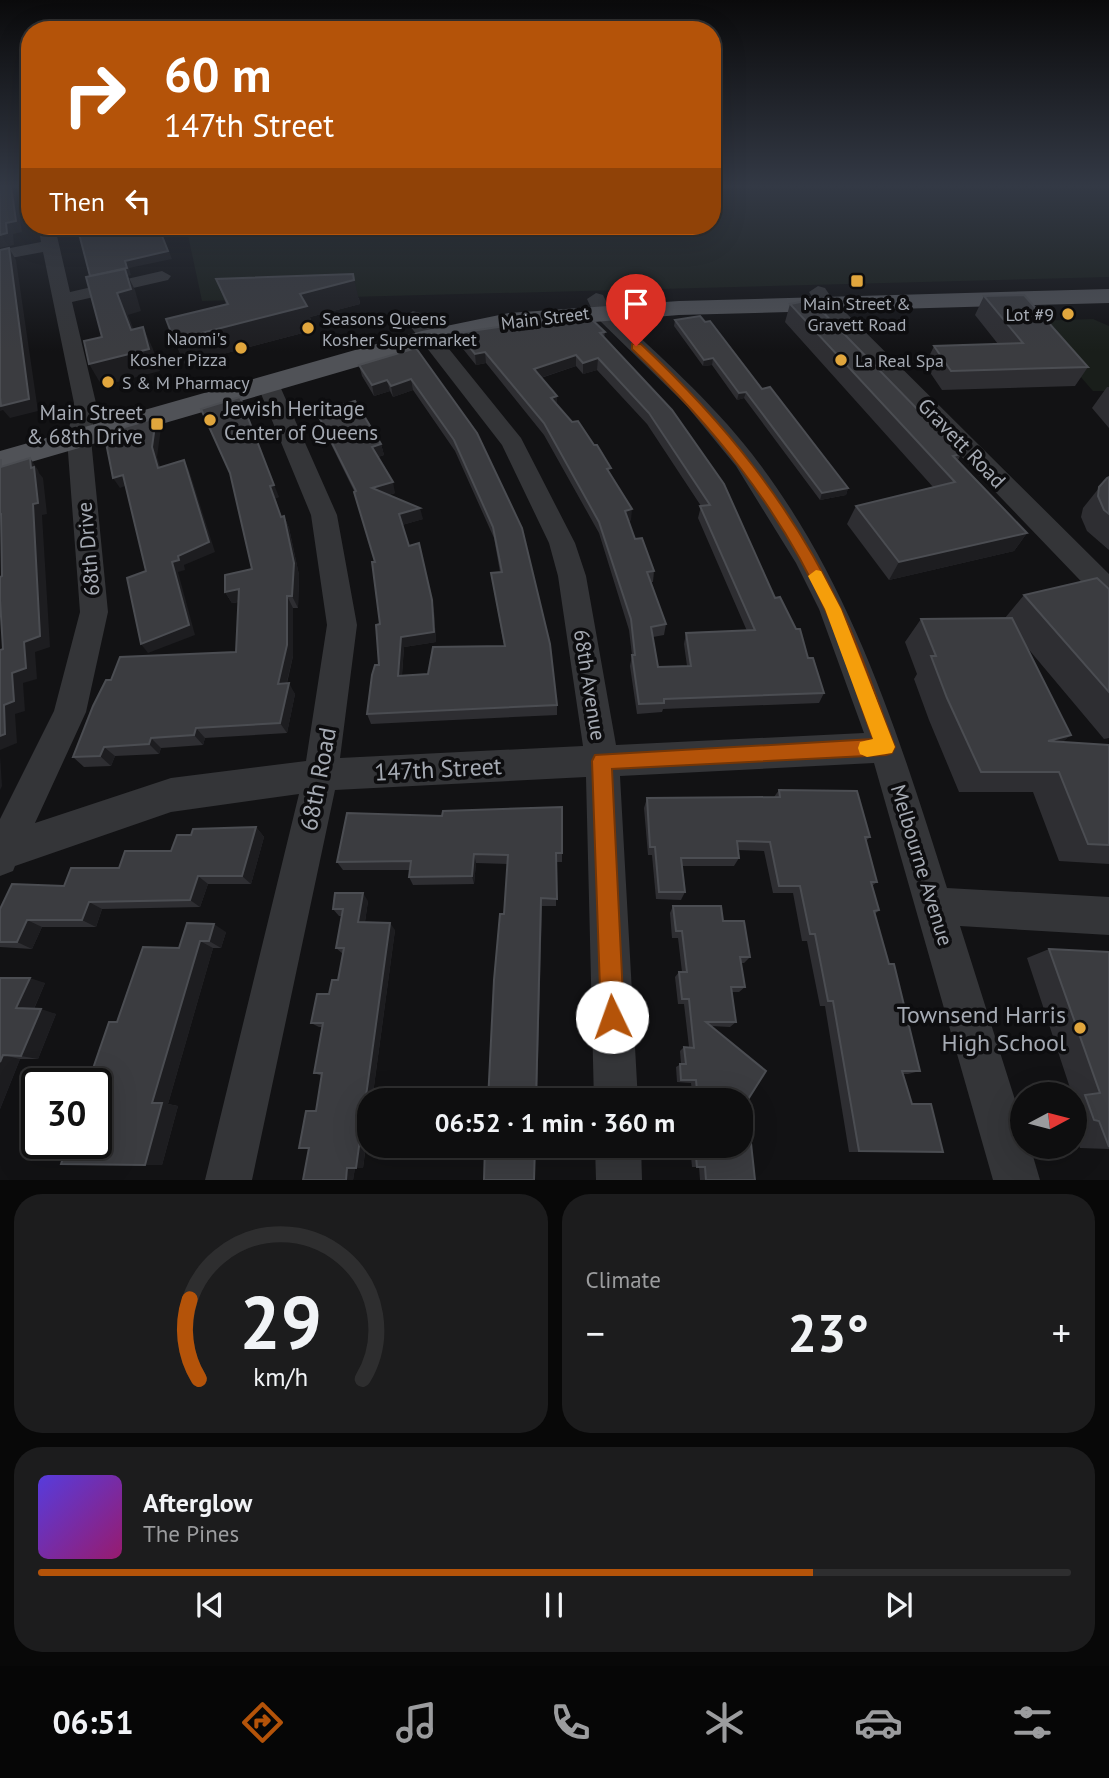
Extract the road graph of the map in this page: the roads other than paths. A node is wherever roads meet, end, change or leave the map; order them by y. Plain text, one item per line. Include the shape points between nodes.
1 (33, 241) edge
2 (49, 241) edge
3 (0, 255) edge
4 (162, 276) dead end
5 (1109, 285) edge
6 (1109, 296) edge
7 (822, 298) junction
8 (62, 299) junction
9 (599, 305) junction
10 (422, 327) junction
11 (268, 384) junction
12 (80, 430) junction
13 (0, 443) edge
14 (0, 461) edge
15 (1109, 593) edge
16 (886, 747) junction
17 (602, 761) junction
18 (321, 775) junction
19 (1, 854) edge
20 (936, 906) junction
21 (1109, 916) edge
22 (615, 1088) edge
23 (618, 1158) edge
24 (228, 1180) edge
25 (619, 1180) edge
26 (1017, 1180) edge

1 - 3 street
2 - 8 street, 68th Drive
4 - 8 street
5 - 7 main road, Main Street
6 - 7 main road, Main Street
7 - 9 main road, Main Street
7 - 15 street, Gravett Road
8 - 12 street, 68th Drive via 85,403
9 - 10 main road, Main Street via 509,321
9 - 16 street, Melbourne Avenue via 694,400 744,460 833,609
10 - 11 main road, Main Street
10 - 12 main road, Main Street
10 - 17 street, 68th Avenue via 513,443 562,543 585,645
11 - 12 main road, Main Street
11 - 18 street, 68th Road via 324,515 342,625
12 - 13 main road, Main Street
12 - 14 main road, Main Street
12 - 19 street, 68th Drive via 94,612 70,712
16 - 17 street, 147th Street
16 - 20 street, Melbourne Avenue
17 - 18 street, 147th Street
17 - 22 street, 68th Avenue
18 - 19 street, 147th Street via 171,795
18 - 24 street, 68th Road
20 - 21 street
20 - 26 street, Melbourne Avenue
23 - 25 street

